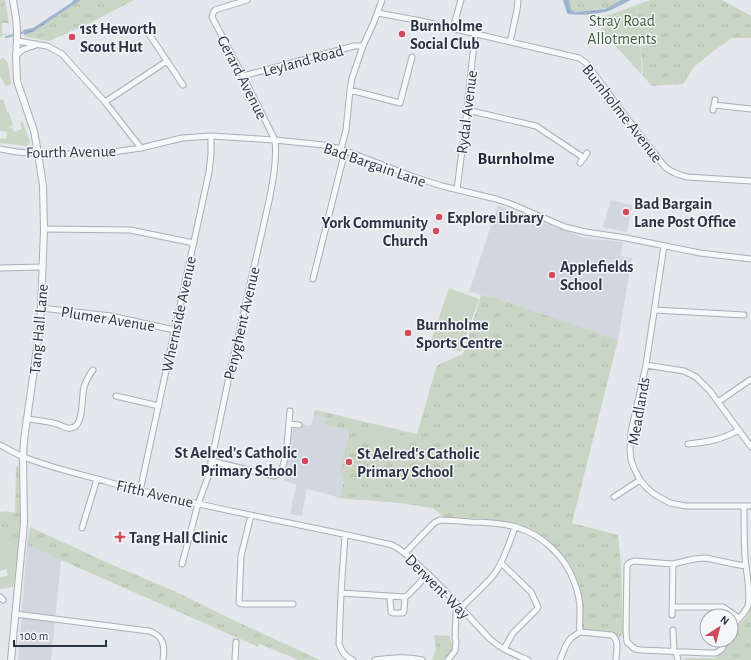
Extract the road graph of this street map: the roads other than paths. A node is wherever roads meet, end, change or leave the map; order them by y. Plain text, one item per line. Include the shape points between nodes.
1 (13, 0) edge
2 (247, 0) edge
3 (382, 0) edge
4 (461, 0) edge
5 (518, 0) edge
6 (378, 13) junction
7 (145, 28) dead end
8 (453, 28) junction
9 (475, 34) junction
10 (17, 41) junction
11 (510, 42) junction
12 (37, 44) junction
13 (363, 46) junction
14 (16, 56) junction
15 (412, 57) dead end
16 (167, 61) junction
17 (243, 76) junction
18 (182, 86) dead end
19 (350, 90) junction
20 (105, 102) junction
21 (714, 105) dead end
22 (751, 109) edge
23 (467, 110) junction
24 (211, 136) junction
25 (275, 140) junction
26 (141, 148) junction
27 (0, 149) edge
28 (343, 150) junction
29 (587, 153) dead end
30 (38, 154) junction
31 (584, 158) junction
32 (580, 163) dead end
33 (751, 181) edge
34 (456, 190) junction
35 (44, 229) junction
36 (194, 243) junction
37 (664, 246) junction
38 (751, 259) edge
39 (43, 267) junction
40 (0, 268) edge
41 (314, 279) dead end
42 (41, 308) junction
43 (655, 310) junction
44 (744, 315) dead end
45 (174, 330) junction
46 (646, 365) junction
47 (93, 370) dead end
48 (750, 380) dead end
49 (116, 396) dead end
50 (718, 402) junction
51 (158, 406) junction
52 (290, 411) dead end
53 (26, 419) junction
54 (289, 424) junction
55 (299, 425) dead end
56 (739, 430) junction
57 (688, 444) dead end
58 (0, 445) edge
59 (751, 447) edge
60 (23, 457) junction
61 (211, 461) junction
62 (96, 479) junction
63 (640, 480) junction
64 (140, 491) junction
65 (614, 497) dead end
66 (198, 504) junction
67 (744, 506) junction
68 (751, 506) edge
69 (251, 515) junction
70 (515, 527) junction
71 (82, 528) dead end
72 (314, 528) joint
73 (345, 535) junction
74 (405, 553) junction
75 (501, 563) junction
76 (182, 564) dead end
77 (673, 564) junction
78 (746, 566) junction
79 (428, 574) junction
80 (341, 593) junction
81 (390, 597) junction
82 (405, 597) junction
83 (293, 604) dead end
84 (672, 607) junction
85 (461, 608) junction
86 (724, 608) edge
87 (15, 614) junction
88 (672, 615) dead end
89 (739, 618) edge
90 (673, 630) dead end
91 (580, 632) junction
92 (236, 642) dead end
93 (722, 648) edge
94 (504, 649) junction
95 (675, 652) junction
96 (12, 660) edge
97 (163, 660) edge
98 (235, 660) edge
99 (353, 660) edge
100 (375, 660) edge
101 (422, 660) edge
102 (448, 660) edge
103 (528, 660) edge
104 (560, 660) edge
105 (616, 660) edge
106 (678, 660) edge

1 - 10 street, Tang Hall Lane
2 - 17 street, Gerard Avenue via 215,10 212,17
3 - 6 street
4 - 8 street
5 - 11 street
6 - 8 street, Burnholme Avenue
6 - 13 street
7 - 16 street
8 - 9 street, Burnholme Avenue
9 - 11 street, Burnholme Avenue
9 - 23 street, Rydal Avenue
10 - 12 street
10 - 14 street, Tang Hall Lane
11 - 33 street, Burnholme Avenue via 583,60 669,171 687,177
12 - 14 street via 22,50
12 - 20 street via 62,54
13 - 17 street, Leyland Road via 354,46
13 - 19 street
14 - 30 street, Tang Hall Lane via 17,81 34,131
15 - 19 street via 400,103
16 - 18 street
16 - 20 street
17 - 25 street, Gerard Avenue
19 - 28 street
20 - 26 street
21 - 22 street
23 - 31 street via 536,126
23 - 34 street, Rydal Avenue
24 - 25 street, Bad Bargain Lane
24 - 26 street, Bad Bargain Lane via 182,138
24 - 36 street, Whernside Avenue via 209,172
25 - 28 street, Bad Bargain Lane via 324,145
25 - 61 street, Penyghent Avenue via 274,172 269,201
26 - 30 street, Fourth Avenue via 89,154
27 - 30 street, Fourth Avenue
28 - 34 street, Bad Bargain Lane
28 - 41 street
29 - 31 street
30 - 35 street, Tang Hall Lane via 43,186
31 - 32 street
34 - 37 street, Bad Bargain Lane via 511,204 565,227
35 - 36 street via 130,230
35 - 39 street, Tang Hall Lane
36 - 45 street, Whernside Avenue
37 - 38 street, Bad Bargain Lane
37 - 43 street, Meadlands
39 - 40 street
39 - 42 street, Tang Hall Lane
42 - 45 street, Plumer Avenue via 111,316
42 - 53 street, Tang Hall Lane via 35,368
43 - 44 street
43 - 46 street, Meadlands
45 - 51 street, Whernside Avenue
46 - 50 street via 690,374 701,382
46 - 63 street, Meadlands via 630,432 631,460
47 - 53 street via 86,375 80,422 77,426 68,428
48 - 50 street
49 - 51 street
50 - 56 street
51 - 64 street, Whernside Avenue
52 - 54 street
53 - 60 street, Tang Hall Lane
54 - 55 street
54 - 61 street via 283,468 276,476
56 - 57 street via 715,441
56 - 59 street
58 - 60 street, Fifth Avenue
60 - 62 street, Fifth Avenue
60 - 87 street, Tang Hall Lane via 24,523
61 - 66 street, Penyghent Avenue via 207,482
62 - 64 street, Fifth Avenue
62 - 71 street
63 - 65 street
63 - 67 street, Meadlands via 662,500 678,505
64 - 66 street, Fifth Avenue
66 - 69 street, Fifth Avenue
66 - 76 street, Penyghent Avenue
67 - 68 street, Meadlands
67 - 78 street
69 - 72 street, Fifth Avenue
69 - 83 street via 241,556 239,603
70 - 74 street via 440,520 434,522
70 - 75 street
70 - 91 street via 546,543 566,565 577,591
72 - 73 street, Derwent Way
73 - 74 street, Derwent Way via 392,545
73 - 80 street
74 - 79 street, Derwent Way
75 - 85 street via 490,579
75 - 94 street via 531,592 538,607 513,633
77 - 78 street via 706,558
77 - 84 street
77 - 95 street via 634,561 629,563 626,632 628,642 635,649
78 - 89 street via 750,599
79 - 82 street
79 - 85 street, Derwent Way
80 - 81 street
80 - 99 street via 339,644 346,656
81 - 82 street
81 - 82 street via 393,613 403,613
84 - 86 street
84 - 88 street
85 - 94 street, Derwent Way via 490,640
85 - 102 street via 456,613 455,651
87 - 96 street, Tang Hall Lane
87 - 97 street via 148,631 161,640 164,648
90 - 95 street
91 - 104 street via 571,638
91 - 105 street via 612,634 617,642
92 - 98 street
93 - 95 street via 716,653
94 - 103 street, Derwent Way
95 - 106 street
100 - 101 street via 401,657

